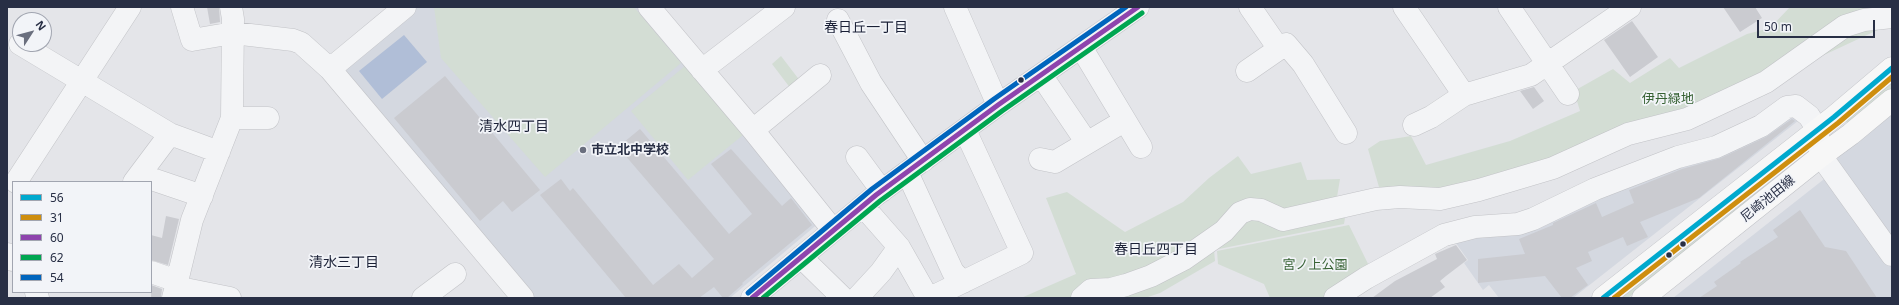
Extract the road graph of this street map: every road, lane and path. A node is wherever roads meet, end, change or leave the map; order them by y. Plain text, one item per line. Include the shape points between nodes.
1 (130, 7) edge
2 (182, 7) edge
3 (231, 7) edge
4 (405, 7) edge
5 (648, 7) edge
6 (784, 7) edge
7 (955, 7) edge
8 (1138, 7) edge
9 (1250, 7) edge
10 (1392, 7) edge
11 (1404, 7) edge
12 (1509, 7) edge
13 (1630, 7) edge
14 (1115, 14) edge
15 (1892, 17) edge
16 (838, 20) dead end
17 (233, 33) junction
18 (1081, 47) junction
19 (1279, 49) junction
20 (33, 52) edge
21 (1547, 63) junction
22 (1892, 68) edge
23 (330, 69) junction
24 (702, 70) junction
25 (1247, 72) dead end
26 (820, 75) dead end
27 (1041, 75) junction
28 (82, 82) junction
29 (1568, 94) dead end
30 (1464, 95) junction
31 (1892, 100) edge
32 (998, 105) junction
33 (232, 118) junction
34 (268, 118) dead end
35 (1124, 121) junction
36 (1343, 123) dead end
37 (1414, 125) dead end
38 (1818, 129) junction
39 (753, 130) junction
40 (965, 130) junction
41 (170, 134) junction
42 (1087, 143) junction
43 (1141, 147) dead end
44 (219, 152) junction
45 (1821, 156) junction
46 (857, 157) dead end
47 (1040, 159) dead end
48 (915, 167) junction
49 (137, 178) edge
50 (17, 181) edge
51 (148, 181) edge
52 (152, 182) edge
53 (202, 196) junction
54 (874, 197) junction
55 (833, 230) junction
56 (899, 247) junction
57 (1892, 255) edge
58 (801, 257) junction
59 (152, 273) edge
60 (455, 274) dead end
61 (963, 282) junction
62 (175, 289) edge
63 (230, 298) edge
64 (423, 298) edge
65 (523, 298) edge
66 (752, 298) edge
67 (843, 298) edge
68 (857, 298) edge
69 (929, 298) edge
70 (1082, 298) edge
71 (1335, 298) edge
72 (1603, 298) edge
73 (1643, 298) edge

1 - 28 street
2 - 17 street via 192,40
3 - 17 street
4 - 23 street
5 - 24 street
6 - 24 street
7 - 32 street
8 - 14 street
9 - 19 street
10 - 11 street via 1396,12
11 - 30 street
12 - 21 street
13 - 21 street
14 - 18 street
15 - 70 street via 1864,20 1845,26 1766,82 1687,119 1628,134 1553,168 1440,199 1376,199 1283,220 1261,210 1250,209 1240,213 1224,231 1184,259 1151,276 1126,285 1091,290
16 - 48 street
17 - 23 street via 302,43
17 - 33 street
18 - 27 street
18 - 35 street
19 - 25 street
19 - 36 street via 1286,44 1293,52
20 - 28 street
21 - 29 street
21 - 30 street via 1531,75
22 - 38 main road, 尼崎池田線
23 - 65 street
24 - 39 street
26 - 39 street
27 - 32 street
27 - 42 street
28 - 41 street
28 - 50 street
30 - 37 street
31 - 45 main road, 尼崎池田線
32 - 40 street
33 - 34 street
33 - 44 street
35 - 42 street
35 - 43 street
38 - 45 street
38 - 71 street via 1809,116 1796,106 1787,107 1761,126 1716,147 1678,157 1608,184 1533,219 1518,224 1475,227 1444,235
38 - 72 main road, 尼崎池田線
39 - 55 street
40 - 48 street
40 - 61 street via 1022,253
41 - 44 street
41 - 49 street
42 - 47 street via 1055,162
44 - 53 street
45 - 57 street
45 - 73 main road, 尼崎池田線
46 - 54 street
48 - 54 street
48 - 61 street via 953,272
49 - 51 street
52 - 53 street
53 - 62 street via 192,220
54 - 55 street
54 - 56 street
55 - 58 street
56 - 68 street
56 - 69 street
58 - 66 street
58 - 67 street
59 - 62 street
60 - 64 street
61 - 69 street
62 - 63 street

